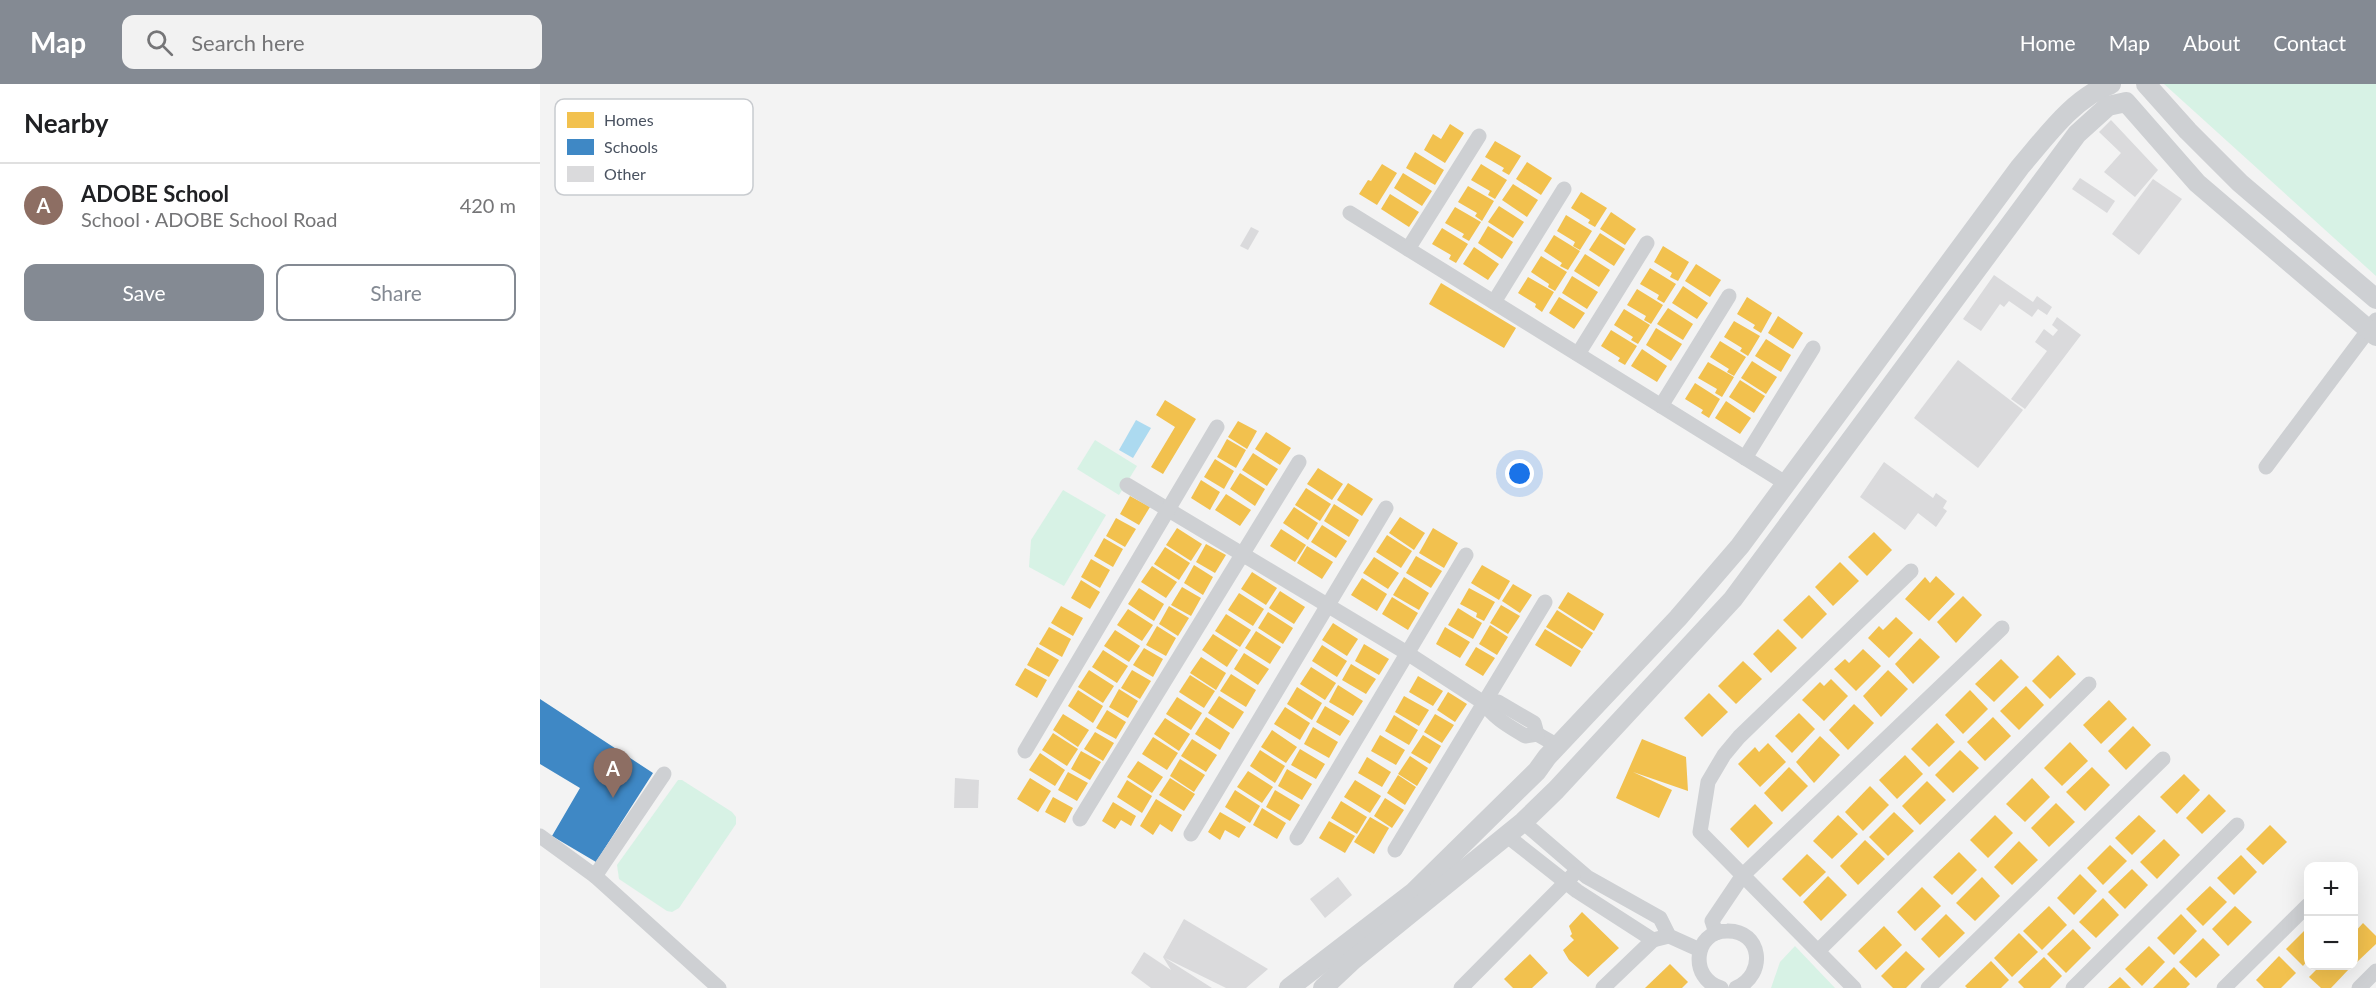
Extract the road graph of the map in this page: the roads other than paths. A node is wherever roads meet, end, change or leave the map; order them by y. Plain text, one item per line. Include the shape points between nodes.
1 (2111, 84) edge
2 (2146, 84) edge
3 (1479, 136) dead end
4 (1564, 189) dead end
5 (1350, 213) dead end
6 (1647, 243) dead end
7 (1408, 249) junction
8 (1730, 296) dead end
9 (2376, 299) edge
10 (1494, 302) junction
11 (2374, 328) edge
12 (1814, 348) dead end
13 (1578, 354) junction
14 (1661, 406) junction
15 (1830, 426) junction
16 (1217, 427) dead end
17 (1851, 441) junction
18 (1745, 458) junction
19 (1299, 462) dead end
20 (2266, 467) dead end
21 (1787, 484) junction
22 (1127, 485) dead end
23 (1386, 508) dead end
24 (1167, 509) junction
25 (1244, 555) junction
26 (1466, 555) dead end
27 (1911, 571) dead end
28 (1545, 602) dead end
29 (1328, 606) junction
30 (2002, 628) dead end
31 (1407, 653) junction
32 (2089, 684) dead end
33 (1484, 703) junction
34 (1558, 746) junction
35 (1024, 751) dead end
36 (2163, 759) dead end
37 (664, 774) dead end
38 (1080, 819) dead end
39 (1523, 822) junction
40 (2237, 825) dead end
41 (1191, 834) dead end
42 (1506, 834) junction
43 (540, 836) edge
44 (1296, 838) dead end
45 (1395, 850) dead end
46 (1579, 870) junction
47 (1743, 875) junction
48 (595, 876) junction
49 (1566, 882) junction
50 (2304, 909) edge
51 (1716, 933) junction
52 (1670, 936) junction
53 (1653, 940) junction
54 (1700, 950) junction
55 (1818, 951) junction
56 (1316, 965) junction
57 (2376, 971) edge
58 (1326, 984) edge
59 (719, 988) edge
60 (1289, 988) edge
61 (1461, 988) edge
62 (1603, 988) edge
63 (1721, 988) edge
64 (1736, 988) edge
65 (1854, 988) edge
66 (1928, 988) edge
67 (2073, 988) edge
68 (2224, 988) edge
69 (2359, 988) edge

1 - 15 street via 2096,90 2065,116 2020,167
2 - 9 street via 2240,183
3 - 7 street
4 - 10 street
5 - 7 street
6 - 13 street
7 - 10 street
8 - 14 street
10 - 13 street
11 - 17 street via 2197,183 2126,102 2108,106 2077,134
11 - 20 street
12 - 18 street
13 - 14 street
14 - 18 street
15 - 17 street
15 - 21 street
16 - 24 street
17 - 39 street via 1733,599
18 - 21 street
19 - 25 street
21 - 34 street via 1732,555
22 - 24 street
23 - 29 street
24 - 25 street
24 - 35 street
25 - 29 street
25 - 38 street
26 - 31 street
27 - 47 street via 1739,737 1708,782 1700,832
28 - 33 street
29 - 31 street
29 - 41 street
30 - 47 street
31 - 33 street
31 - 44 street
32 - 55 street
33 - 34 street via 1492,716 1526,736 1537,734
33 - 45 street
34 - 56 street via 1414,892
36 - 66 street
37 - 48 street
39 - 42 street
39 - 46 street
40 - 67 street
42 - 49 street
42 - 58 street
43 - 48 street
46 - 49 street
46 - 52 street via 1660,918
47 - 51 street via 1712,921
47 - 55 street
48 - 59 street
49 - 53 street
49 - 61 street
50 - 68 street
51 - 54 street
51 - 64 street via 1735,931 1755,950 1756,969 1751,978
52 - 53 street
52 - 54 street
53 - 62 street
54 - 63 street via 1702,974
55 - 65 street
56 - 58 street
56 - 60 street
57 - 69 street

